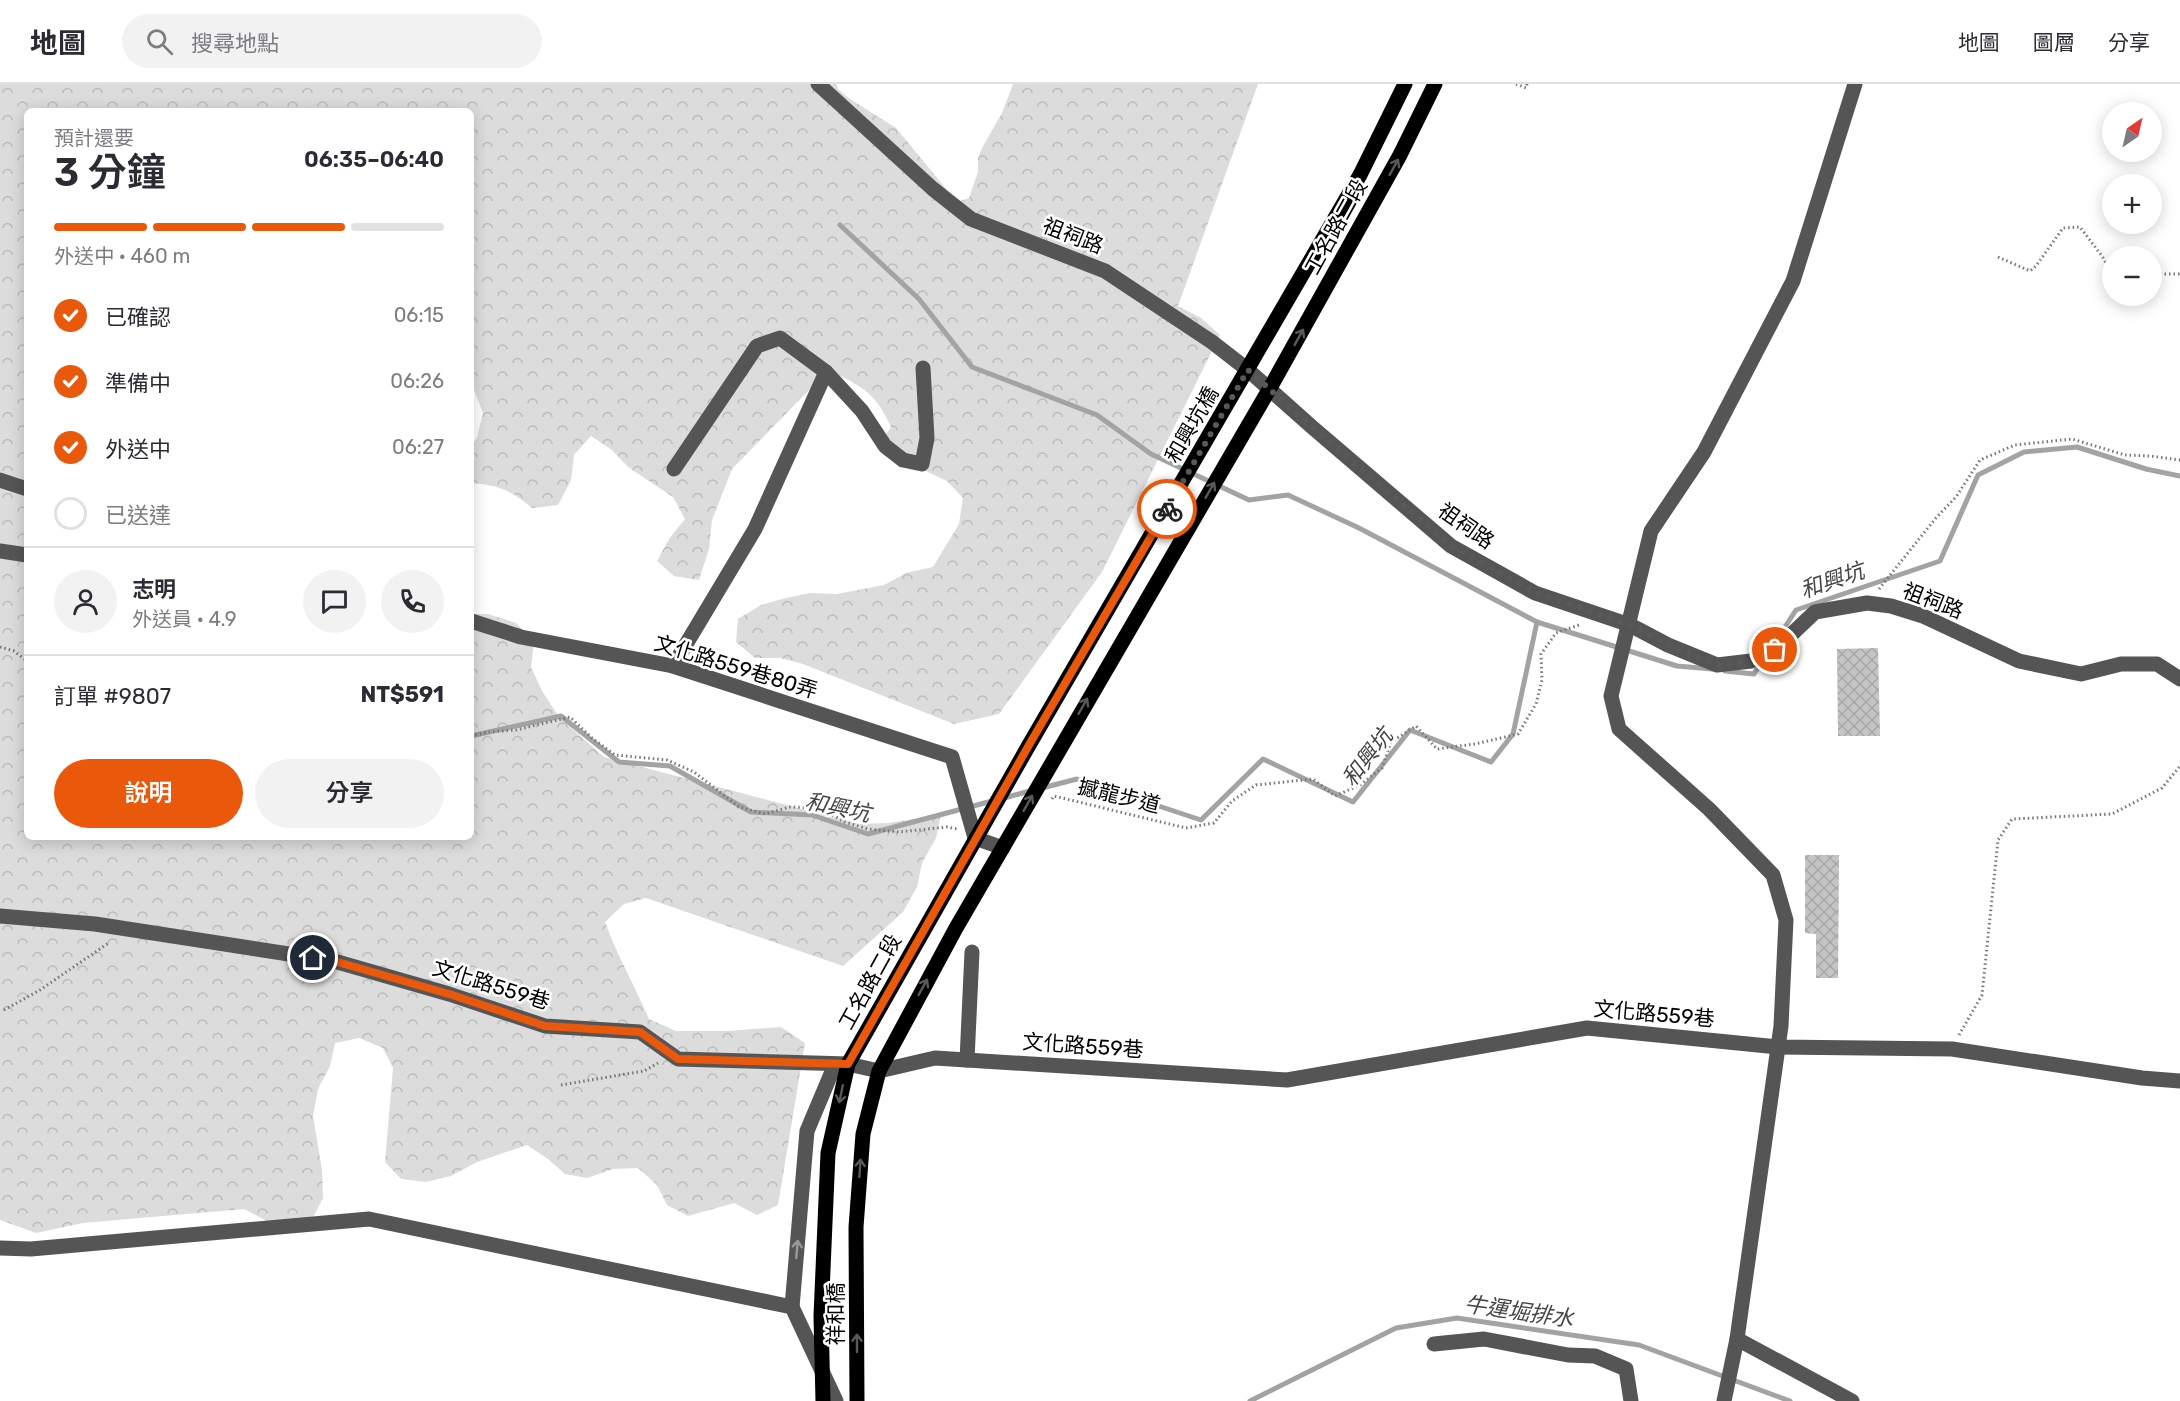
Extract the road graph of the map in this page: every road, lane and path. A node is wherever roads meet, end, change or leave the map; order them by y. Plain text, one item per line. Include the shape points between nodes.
1 (818, 84) edge
2 (1405, 84) edge
3 (1435, 84) edge
4 (1516, 84) edge
5 (1527, 84) edge
6 (1855, 84) edge
7 (2102, 256) edge
8 (1998, 257) dead end
9 (2162, 274) edge
10 (2180, 274) edge
11 (923, 368) dead end
12 (1248, 370) junction
13 (826, 372) junction
14 (1270, 388) junction
15 (2180, 460) edge
16 (674, 469) dead end
17 (0, 480) edge
18 (24, 488) edge
19 (0, 551) edge
20 (24, 555) edge
21 (1867, 603) junction
22 (1606, 617) junction
23 (474, 622) edge
24 (1630, 625) junction
25 (0, 647) edge
26 (24, 659) edge
27 (673, 666) junction
28 (2180, 679) edge
29 (474, 734) edge
30 (1029, 745) joint
31 (2180, 766) edge
32 (1047, 804) dead end
33 (957, 829) dead end
34 (975, 838) junction
35 (1003, 848) junction
36 (0, 916) edge
37 (112, 941) dead end
38 (972, 952) dead end
39 (4, 1010) dead end
40 (1778, 1047) junction
41 (1952, 1049) junction
42 (672, 1055) junction
43 (967, 1060) junction
44 (848, 1064) junction
45 (879, 1071) junction
46 (2180, 1081) edge
47 (561, 1085) dead end
48 (823, 1228) joint
49 (0, 1248) edge
50 (792, 1307) junction
51 (1737, 1339) junction
52 (1434, 1344) dead end
53 (823, 1401) edge
54 (836, 1401) edge
55 (857, 1401) edge
56 (1630, 1401) edge
57 (1724, 1401) edge
58 (1852, 1401) edge

1 - 12 lane, 祖祠路 via 971,219 1105,271
2 - 12 main road, 工名路二段 via 1360,176
14 -> 3 main road, 工名路二段 via 1400,155
4 - 5 path via 1526,88
6 - 24 lane via 1793,281 1704,452 1651,531
7 - 8 path via 2080,228 2063,228 2030,271
9 - 10 path
11 - 13 lane via 927,438 922,464 903,460 885,446 862,411
12 - 14 lane, 祖祠路
12 - 30 main road, 和興坑橋
13 - 16 lane via 780,338 757,346
13 - 27 lane via 755,529
14 - 22 lane, 祖祠路 via 1451,546 1535,592
35 -> 14 main road
15 - 21 path via 2125,455 2072,438 2015,445 1980,460 1956,497
17 - 18 lane
19 - 20 lane
21 - 24 lane, 祖祠路 via 1815,612 1775,650 1751,662 1717,665
21 - 28 lane, 祖祠路 via 1923,616 2019,661 2081,674 2121,664 2157,664
22 - 24 lane, 祖祠路
22 - 32 path, 撼龍步道 via 1556,633 1540,654 1542,680 1536,704 1518,734 1437,749 1416,726 1392,742 1382,768 1360,785 1335,796 1313,779 1256,785 1232,801 1214,823 1186,828 1054,796
23 - 27 lane, 文化路559巷80弄 via 521,637
24 - 40 lane via 1611,696 1619,729 1709,808 1773,875 1786,920
25 - 26 path
27 - 34 lane, 文化路559巷80弄 via 952,757
29 - 33 path via 516,730 570,717 615,755 667,760 694,772 739,807 756,812 820,808 868,829
30 - 34 main road, 工名路二段
31 - 41 path via 2162,788 2112,814 2012,819 1998,840 1982,995
34 - 35 lane
34 - 44 main road, 工名路二段
45 -> 35 main road
36 - 42 lane, 文化路559巷 via 95,924 334,961 545,1026 640,1032
37 - 39 path
38 - 43 lane
40 - 41 lane, 文化路559巷
40 - 43 lane, 文化路559巷 via 1587,1028 1287,1080
40 - 51 lane
41 - 46 lane, 文化路559巷
42 - 44 lane, 文化路559巷 via 678,1059
42 - 47 path via 644,1071
43 - 45 lane, 文化路559巷 via 935,1058
44 - 45 lane, 文化路559巷
44 -> 48 main road, 工名路二段 via 828,1153
50 -> 44 lane via 807,1131 831,1074
55 -> 45 main road, 祥和橋 via 856,1227 863,1134
48 - 53 main road, 祥和橋
49 - 50 lane via 31,1249 369,1219
50 - 54 lane
51 - 57 lane
51 - 58 lane
52 - 56 lane via 1484,1339 1568,1355 1595,1356 1626,1369

